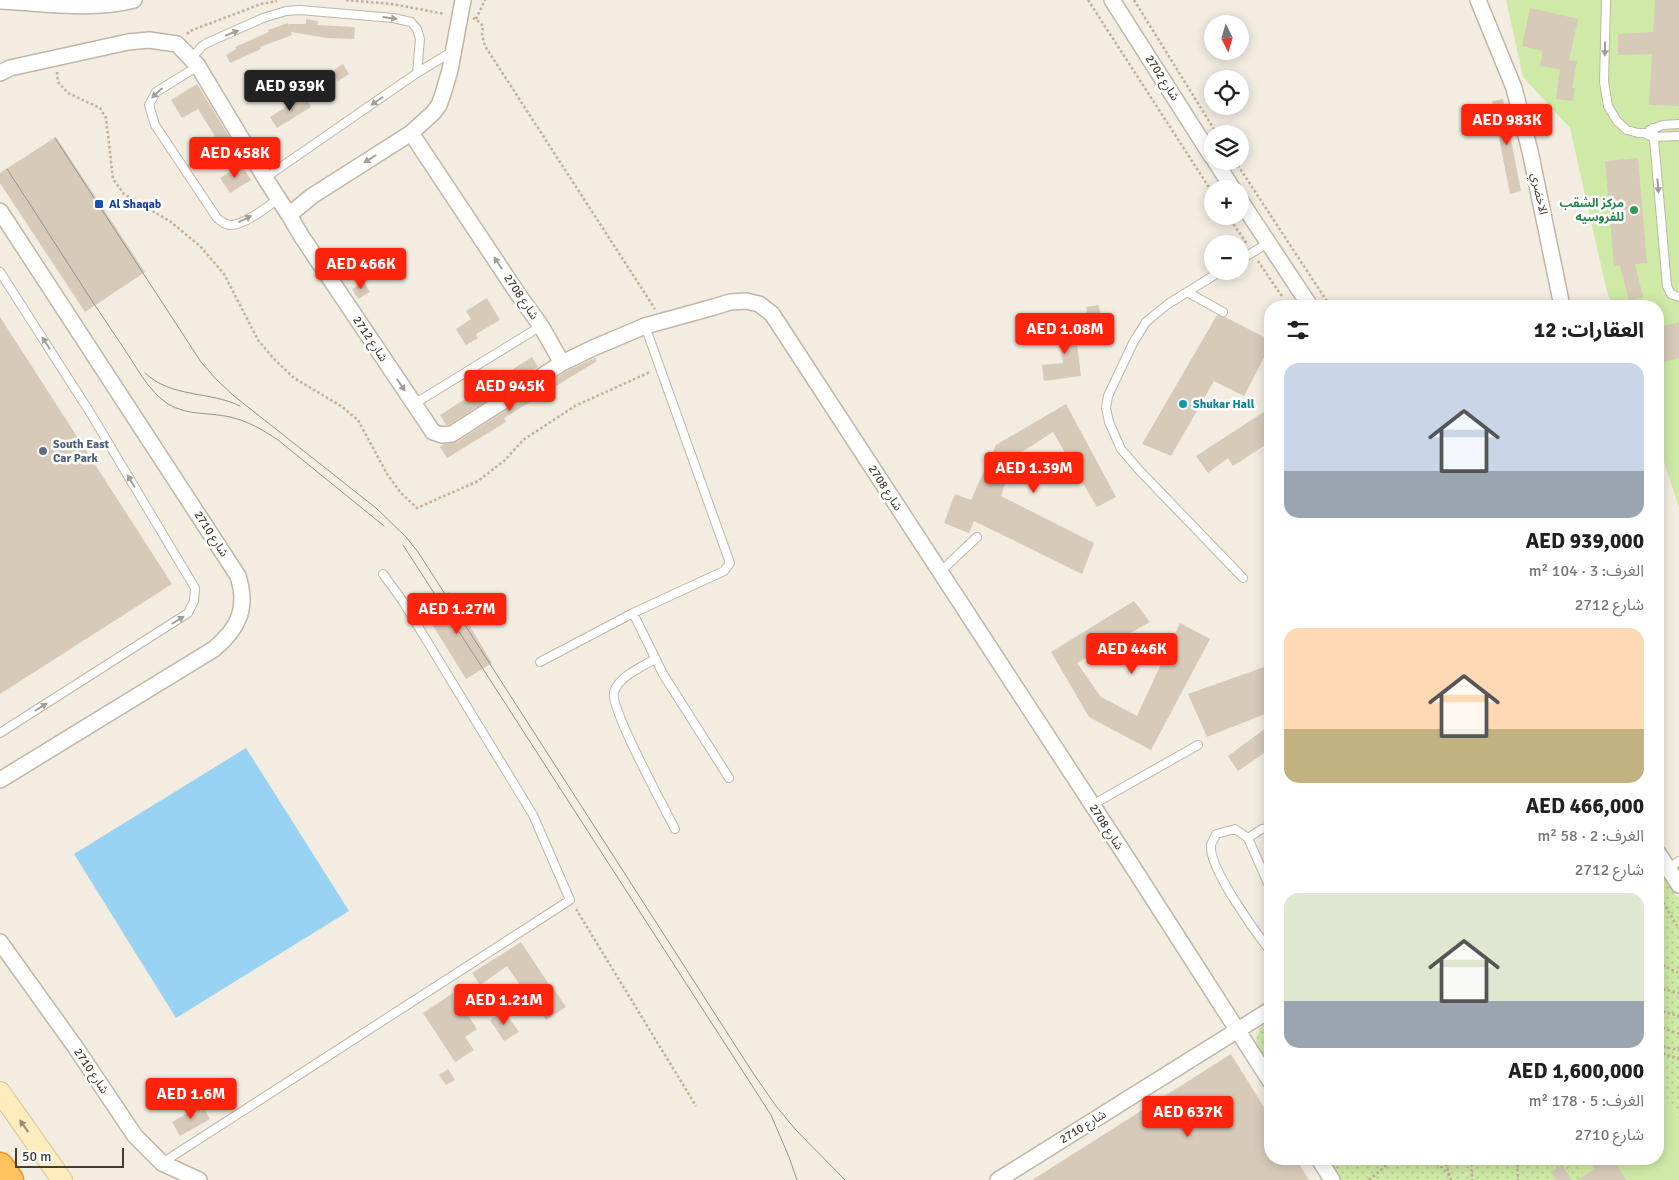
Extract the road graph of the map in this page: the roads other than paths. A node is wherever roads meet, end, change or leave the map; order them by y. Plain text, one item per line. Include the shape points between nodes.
1 (0, 0) edge
2 (134, 0) edge
3 (462, 0) edge
4 (1112, 0) edge
5 (1478, 0) edge
6 (1606, 0) edge
7 (453, 51) junction
8 (195, 62) junction
9 (3, 69) edge
10 (417, 73) junction
11 (1679, 124) edge
12 (1653, 128) junction
13 (411, 133) junction
14 (1644, 133) junction
15 (1679, 136) edge
16 (1653, 137) junction
17 (1204, 144) edge
18 (264, 178) junction
19 (278, 200) junction
20 (0, 211) edge
21 (1249, 214) edge
22 (289, 215) junction
23 (1268, 242) junction
24 (1249, 254) edge
25 (0, 272) edge
26 (1206, 280) edge
27 (1187, 292) junction
28 (1679, 297) edge
29 (1306, 300) edge
30 (1561, 300) edge
31 (1223, 312) dead end
32 (541, 326) junction
33 (645, 326) junction
34 (562, 363) junction
35 (414, 404) junction
36 (977, 537) dead end
37 (940, 572) junction
38 (383, 574) dead end
39 (1244, 578) dead end
40 (632, 613) junction
41 (655, 659) junction
42 (540, 662) dead end
43 (0, 733) edge
44 (1198, 745) dead end
45 (729, 778) dead end
46 (0, 780) edge
47 (1092, 805) junction
48 (675, 829) dead end
49 (1264, 830) edge
50 (1248, 838) junction
51 (1674, 865) edge
52 (1264, 874) edge
53 (1679, 884) edge
54 (0, 942) edge
55 (1264, 943) edge
56 (1264, 1014) edge
57 (1238, 1030) junction
58 (1264, 1071) edge
59 (0, 1092) edge
60 (162, 1163) junction
61 (1323, 1165) edge
62 (0, 1166) edge
63 (10, 1180) edge
64 (62, 1180) edge
65 (199, 1180) edge
66 (998, 1180) edge
67 (1332, 1180) edge

1 - 2 street via 79,5
3 - 7 street
4 - 17 street, شارع 2702
5 - 30 street, الاخضري via 1514,88
6 -> 14 lane via 1604,82 1608,106 1627,130
7 - 10 lane
7 - 13 street via 444,94 438,106
8 - 9 street, شارع 2712 via 177,44 149,40
8 -> 10 lane via 207,42 274,14 300,10 411,22 420,39
8 - 18 street, شارع 2712
8 -> 19 lane via 156,92 149,105 155,125 224,224 233,225 247,220
10 -> 18 lane
11 - 12 lane
12 - 14 lane
12 - 16 lane
13 -> 22 street via 312,196
32 -> 13 street, شارع 2708
14 - 16 lane
15 - 16 lane
16 -> 28 lane via 1667,286 1671,294
18 - 19 street, شارع 2712
19 - 22 street, شارع 2712
20 - 46 street, شارع 2710 via 238,576 242,608 237,623 214,649
21 - 23 street
22 -> 35 street, شارع 2712
23 - 24 lane
23 - 29 street
43 -> 25 lane via 188,613 194,601 195,588 91,414
26 - 27 lane
27 - 31 lane
27 - 39 lane via 1146,322 1108,396 1107,415 1121,449
32 - 34 street, شارع 2708
32 - 35 lane
33 - 34 street, شارع 2708
33 - 37 street, شارع 2708 via 730,302 759,304 772,314
33 - 40 lane via 730,563 724,571
34 - 35 street, شارع 2712 via 446,436 433,432
36 - 37 lane
37 - 47 street, شارع 2708
38 - 60 lane via 533,815 570,900
40 - 41 lane
40 - 42 lane
41 - 45 lane
41 - 48 lane via 619,682 612,696
44 - 47 lane
47 - 57 street, شارع 2708
49 - 50 lane
50 - 52 lane
50 - 55 lane via 1235,829 1216,834 1211,846 1216,866
51 - 53 street
54 - 60 street, شارع 2710 via 136,1136
56 - 57 street, شارع 2710
57 - 58 street, شارع 2708
57 - 66 street, شارع 2710
64 -> 59 main road
60 - 65 street, شارع 2710
61 - 67 street
62 - 63 highway

